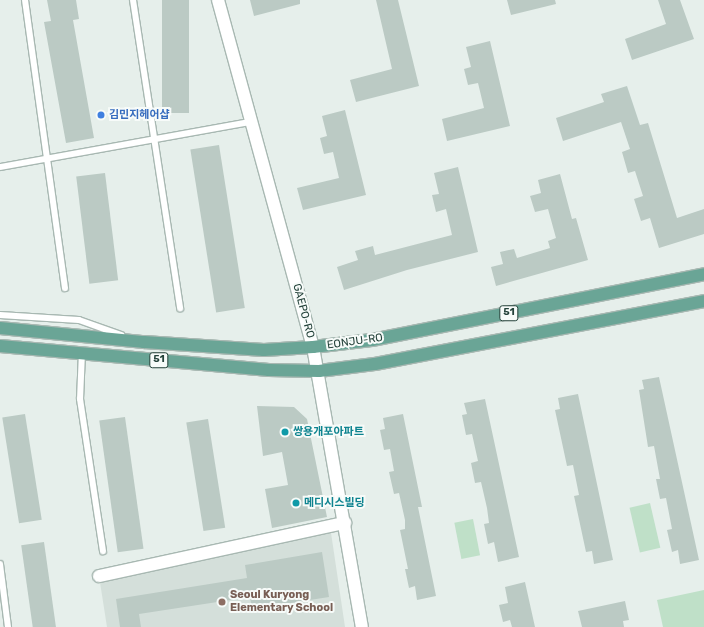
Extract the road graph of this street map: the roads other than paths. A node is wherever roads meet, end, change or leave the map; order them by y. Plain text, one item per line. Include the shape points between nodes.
1 (25, 0) edge
2 (133, 0) edge
3 (218, 0) edge
4 (251, 122) junction
5 (154, 140) junction
6 (48, 160) junction
7 (0, 168) edge
8 (704, 274) edge
9 (65, 288) dead end
10 (704, 301) edge
11 (180, 308) dead end
12 (0, 314) edge
13 (0, 328) edge
14 (144, 342) junction
15 (0, 346) edge
16 (314, 347) junction
17 (82, 352) junction
18 (319, 371) junction
19 (345, 523) junction
20 (102, 551) dead end
21 (0, 564) edge
22 (99, 576) dead end
23 (8, 627) edge
24 (362, 627) edge

1 - 6 lane
2 - 5 lane
3 - 4 street, GAEPO-RO
4 - 5 lane
4 - 16 street, GAEPO-RO
5 - 6 lane
5 - 11 lane
6 - 7 lane
6 - 9 lane
8 - 16 main road, EONJU-RO / 51 via 372,340
10 - 18 main road, 51 via 375,364
12 - 14 lane via 79,320
13 - 14 main road, EONJU-RO / 51
14 - 16 main road, EONJU-RO / 51 via 264,350
15 - 17 main road, 51
16 - 18 street, GAEPO-RO
17 - 18 main road, 51 via 269,370
17 - 20 lane via 80,399
18 - 19 street, GAEPO-RO
19 - 22 street
19 - 24 street, GAEPO-RO
21 - 23 lane

